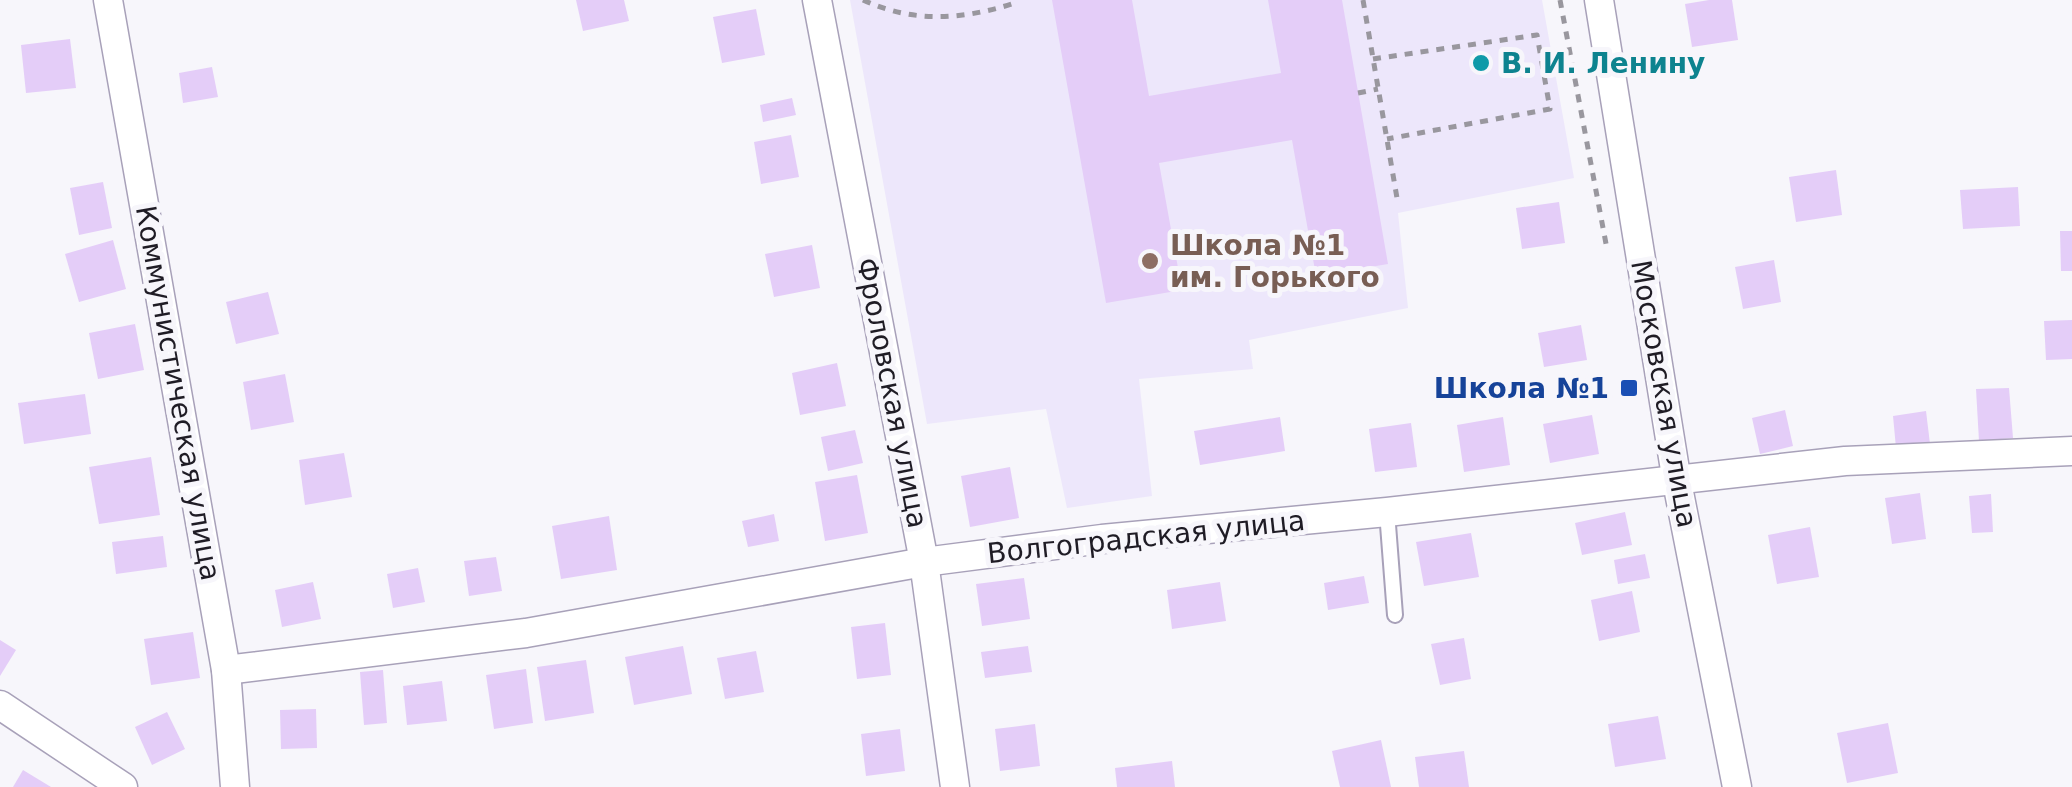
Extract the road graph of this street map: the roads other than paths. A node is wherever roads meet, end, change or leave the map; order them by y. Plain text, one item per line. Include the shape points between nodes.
1 (108, 0) edge
2 (817, 0) edge
3 (1599, 0) edge
4 (2072, 450) edge
5 (1677, 482) junction
6 (1387, 512) junction
7 (924, 562) junction
8 (1395, 615) dead end
9 (226, 670) junction
10 (0, 705) edge
11 (123, 787) edge
12 (236, 787) edge
13 (954, 787) edge
14 (1737, 787) edge

1 - 9 street, Коммунистическая улица
2 - 7 street, Фроловская улица
3 - 5 street, Московская улица
4 - 5 street, Волгоградская улица via 1845,461
5 - 6 street, Волгоградская улица
5 - 14 street, Московская улица
6 - 7 street, Волгоградская улица
6 - 8 lane
7 - 9 street, Волгоградская улица via 526,633
7 - 13 street, Фроловская улица
9 - 12 street, Коммунистическая улица
10 - 11 street

